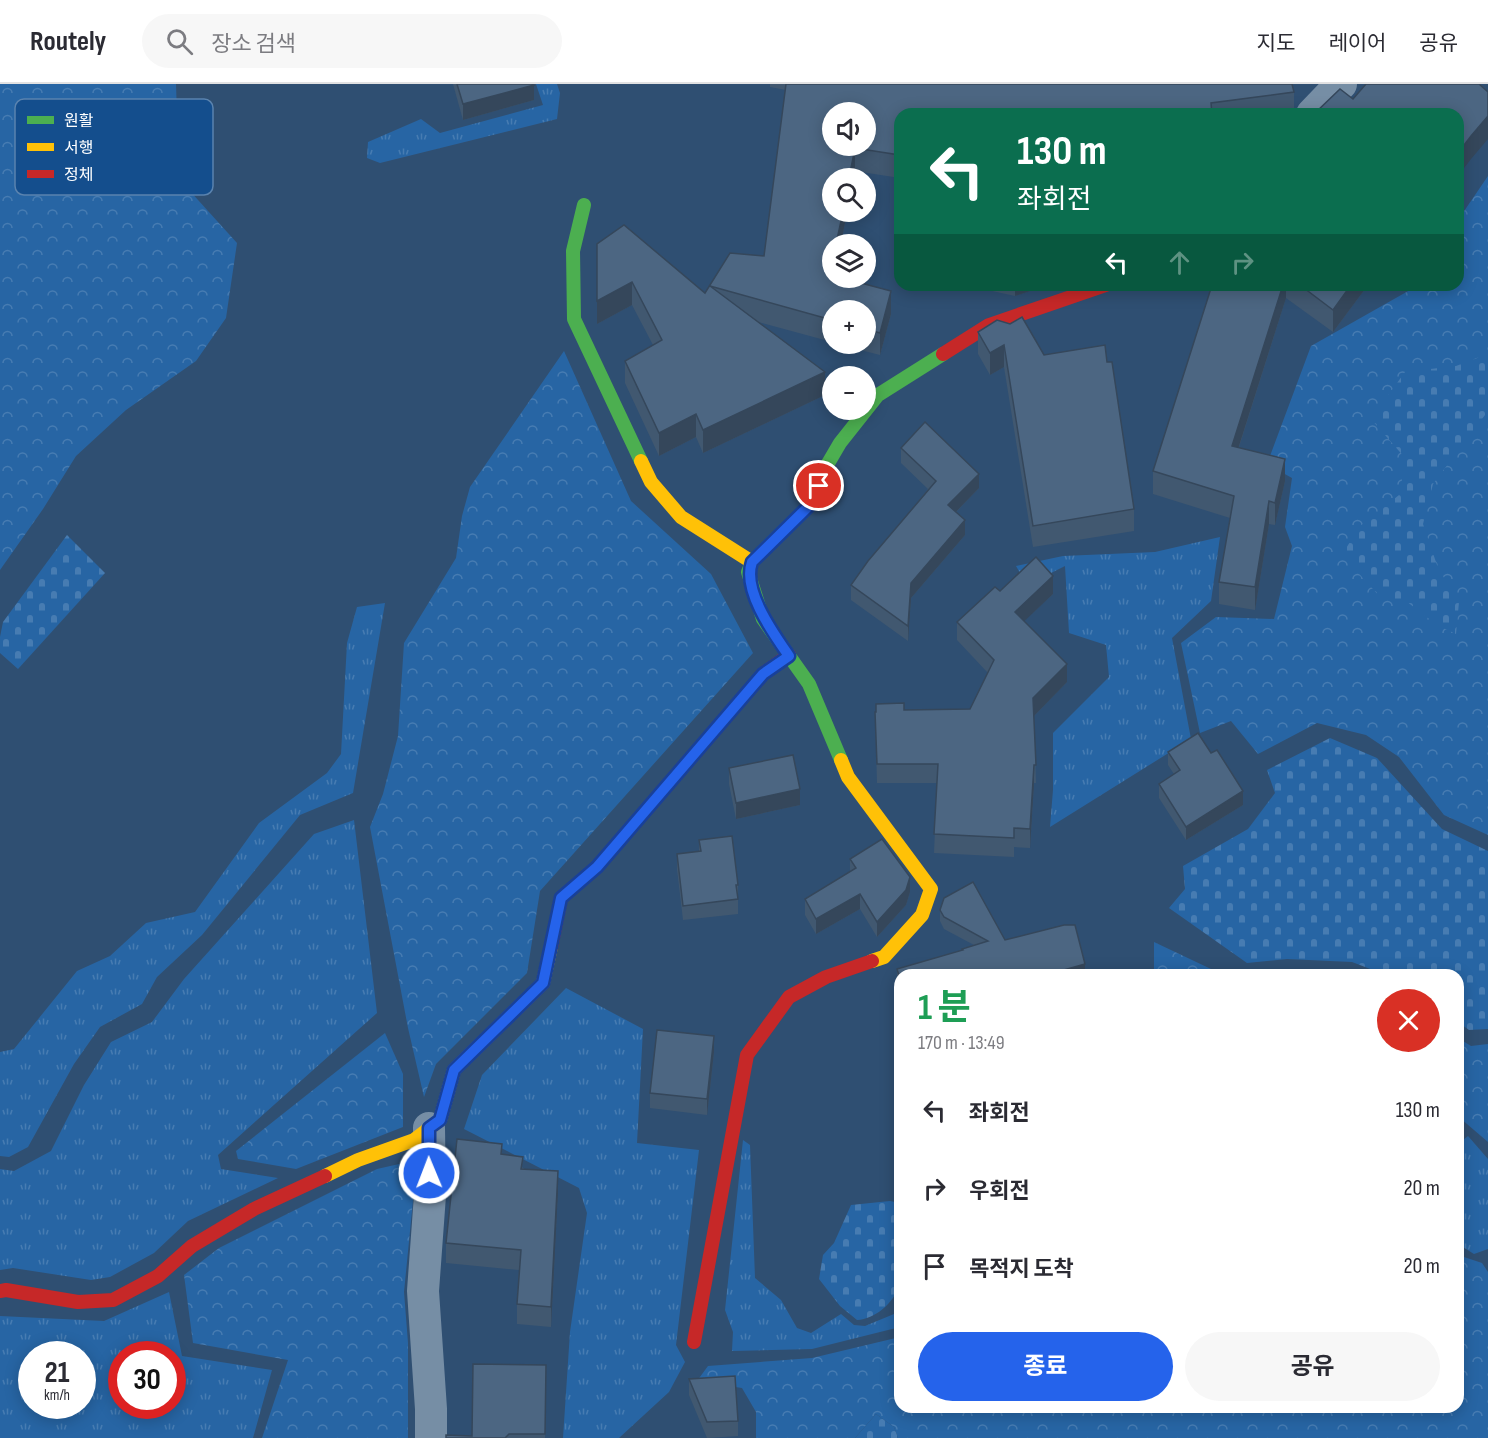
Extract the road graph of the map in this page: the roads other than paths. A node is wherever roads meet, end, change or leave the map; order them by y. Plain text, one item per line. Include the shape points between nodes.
1 (1341, 84) edge
2 (1318, 108) edge
3 (584, 205) dead end
4 (1088, 291) edge
5 (752, 562) junction
6 (789, 656) junction
7 (429, 1128) junction
8 (0, 1291) edge
9 (694, 1342) dead end
10 (431, 1438) edge

1 - 2 street
3 - 5 street via 573,251 574,319 595,364 651,482 681,517
4 - 5 street via 989,325 878,395 840,443 823,472 815,500
5 - 6 street via 748,572 763,619
6 - 7 street via 763,674 597,867 561,898 543,983 454,1070 440,1120
6 - 9 street via 809,684 848,777 931,889 922,915 884,957 826,977 789,997 747,1055
7 - 8 street via 414,1140 358,1160 254,1209 192,1246 158,1276 113,1300 78,1302
7 - 10 street via 430,1195 423,1292

